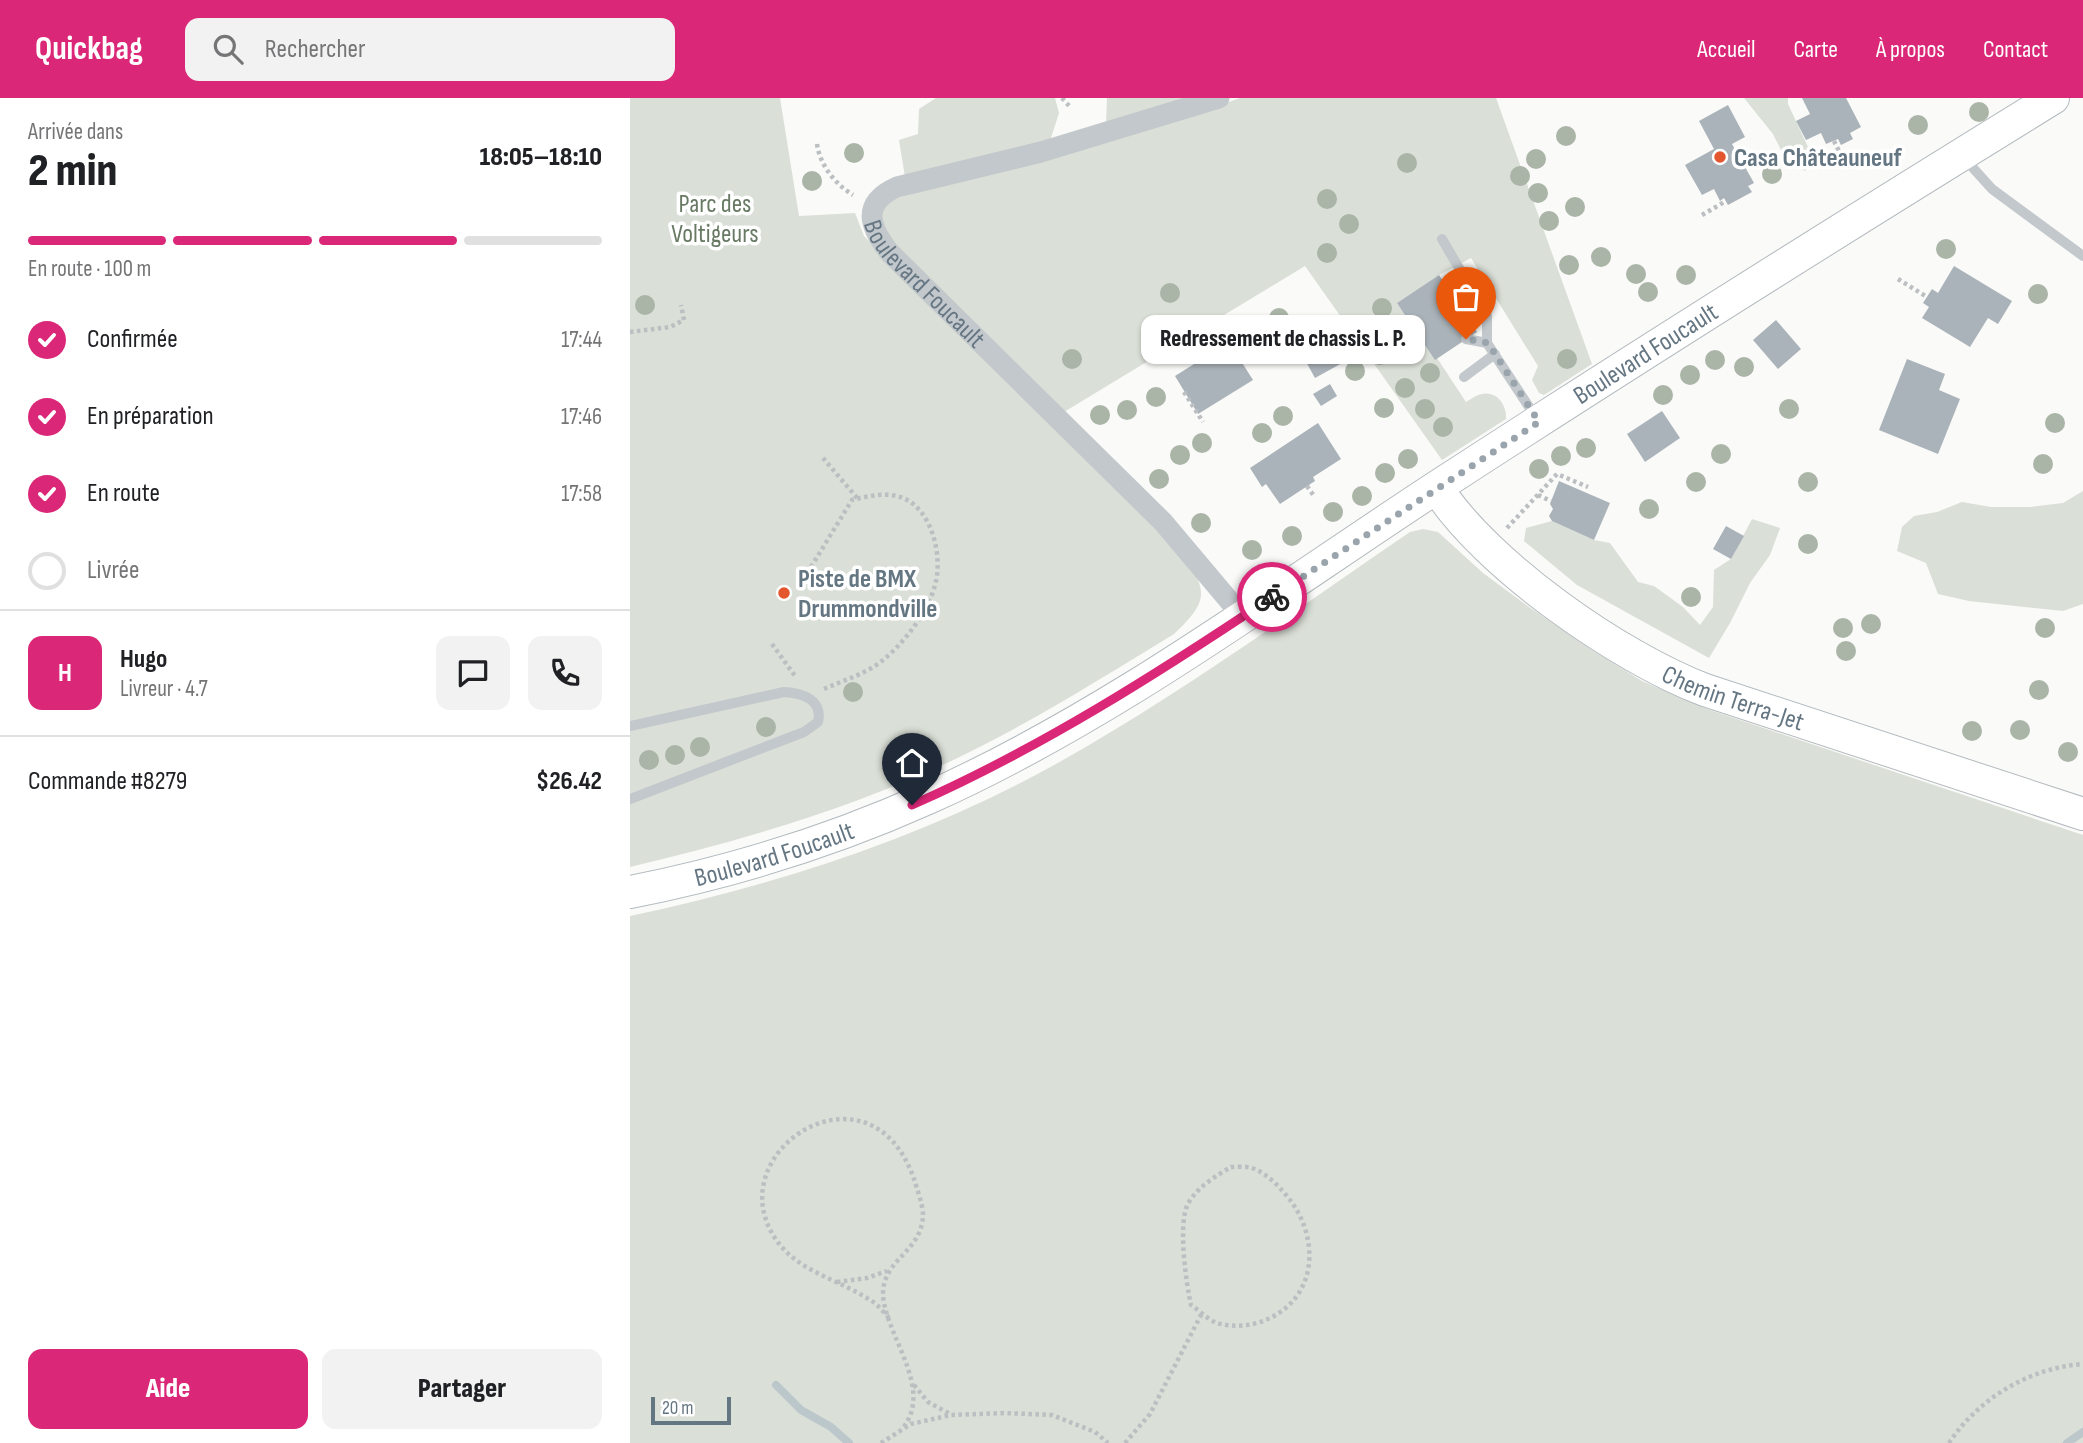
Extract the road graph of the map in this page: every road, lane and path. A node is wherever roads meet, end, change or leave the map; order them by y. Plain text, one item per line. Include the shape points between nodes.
1 (1062, 98) edge
2 (1219, 98) edge
3 (2053, 98) edge
4 (1070, 107) dead end
5 (1834, 141) dead end
6 (817, 144) dead end
7 (1962, 155) junction
8 (1843, 159) dead end
9 (1726, 201) dead end
10 (873, 206) junction
11 (1702, 215) dead end
12 (1442, 239) dead end
13 (2083, 243) edge
14 (2066, 244) junction
15 (2083, 256) edge
16 (1898, 279) dead end
17 (1927, 297) dead end
18 (681, 304) dead end
19 (630, 332) edge
20 (1466, 339) dead end
21 (1488, 343) junction
22 (1495, 354) junction
23 (1464, 377) dead end
24 (1184, 391) dead end
25 (1203, 422) dead end
26 (1539, 422) junction
27 (823, 458) dead end
28 (1307, 486) dead end
29 (1588, 487) dead end
30 (1437, 488) junction
31 (1538, 495) junction
32 (1314, 496) dead end
33 (858, 499) junction
34 (1551, 501) dead end
35 (1517, 518) dead end
36 (811, 567) dead end
37 (1243, 617) junction
38 (772, 644) dead end
39 (824, 689) dead end
40 (810, 698) junction
41 (630, 726) edge
42 (630, 799) edge
43 (2083, 814) edge
44 (630, 892) edge
45 (887, 1271) junction
46 (835, 1282) junction
47 (1202, 1313) junction
48 (889, 1318) junction
49 (2083, 1364) edge
50 (914, 1385) junction
51 (951, 1415) junction
52 (903, 1428) junction
53 (881, 1443) edge
54 (1108, 1443) edge
55 (1125, 1443) edge
56 (1949, 1443) edge

1 - 4 path
2 - 10 street, Boulevard Foucault via 1041,152 897,187 885,192
3 - 7 street, Boulevard Foucault
5 - 8 path
6 - 10 path via 819,157 841,187
7 - 14 lane via 1992,189
7 - 26 street, Boulevard Foucault
9 - 11 path
10 - 37 street, Boulevard Foucault via 877,235 890,253 1163,522
12 - 21 lane via 1487,316
13 - 14 lane
14 - 15 lane
16 - 17 path
18 - 19 path via 684,320 670,327
20 - 21 lane
21 - 22 lane
22 - 23 lane
22 - 26 lane
24 - 25 path
26 - 30 street, Boulevard Foucault
27 - 33 path
28 - 32 path
29 - 31 path via 1557,474
30 - 37 street, Boulevard Foucault
30 - 43 street, Chemin Terra-Jet via 1465,525 1521,577 1589,627 1662,670 1705,690
31 - 34 path
31 - 35 path
33 - 36 path via 852,500
33 - 39 path via 887,495 904,498 916,507 927,522 939,568 927,606 903,640 882,661
37 - 44 street, Boulevard Foucault via 1040,742 929,797 849,831 752,863
38 - 40 path
40 - 41 lane via 785,692
40 - 42 lane via 820,716 813,727
45 - 46 path
45 - 46 path via 919,1234 923,1214 913,1178 903,1155 883,1132 866,1122 822,1120 779,1151 762,1183 761,1199 774,1238 786,1253
45 - 48 path via 883,1288
46 - 48 path via 873,1301
47 - 47 path via 1216,1323 1259,1324 1286,1310 1303,1287 1310,1259 1307,1229 1275,1182 1251,1168 1231,1167 1188,1202 1183,1241 1186,1282 1191,1305
47 - 55 path via 1150,1414
48 - 50 path
49 - 56 path via 2025,1378 1989,1399
50 - 51 path via 928,1402
50 - 52 path via 915,1408
51 - 52 path
51 - 54 path via 1052,1415 1095,1432
52 - 53 path

